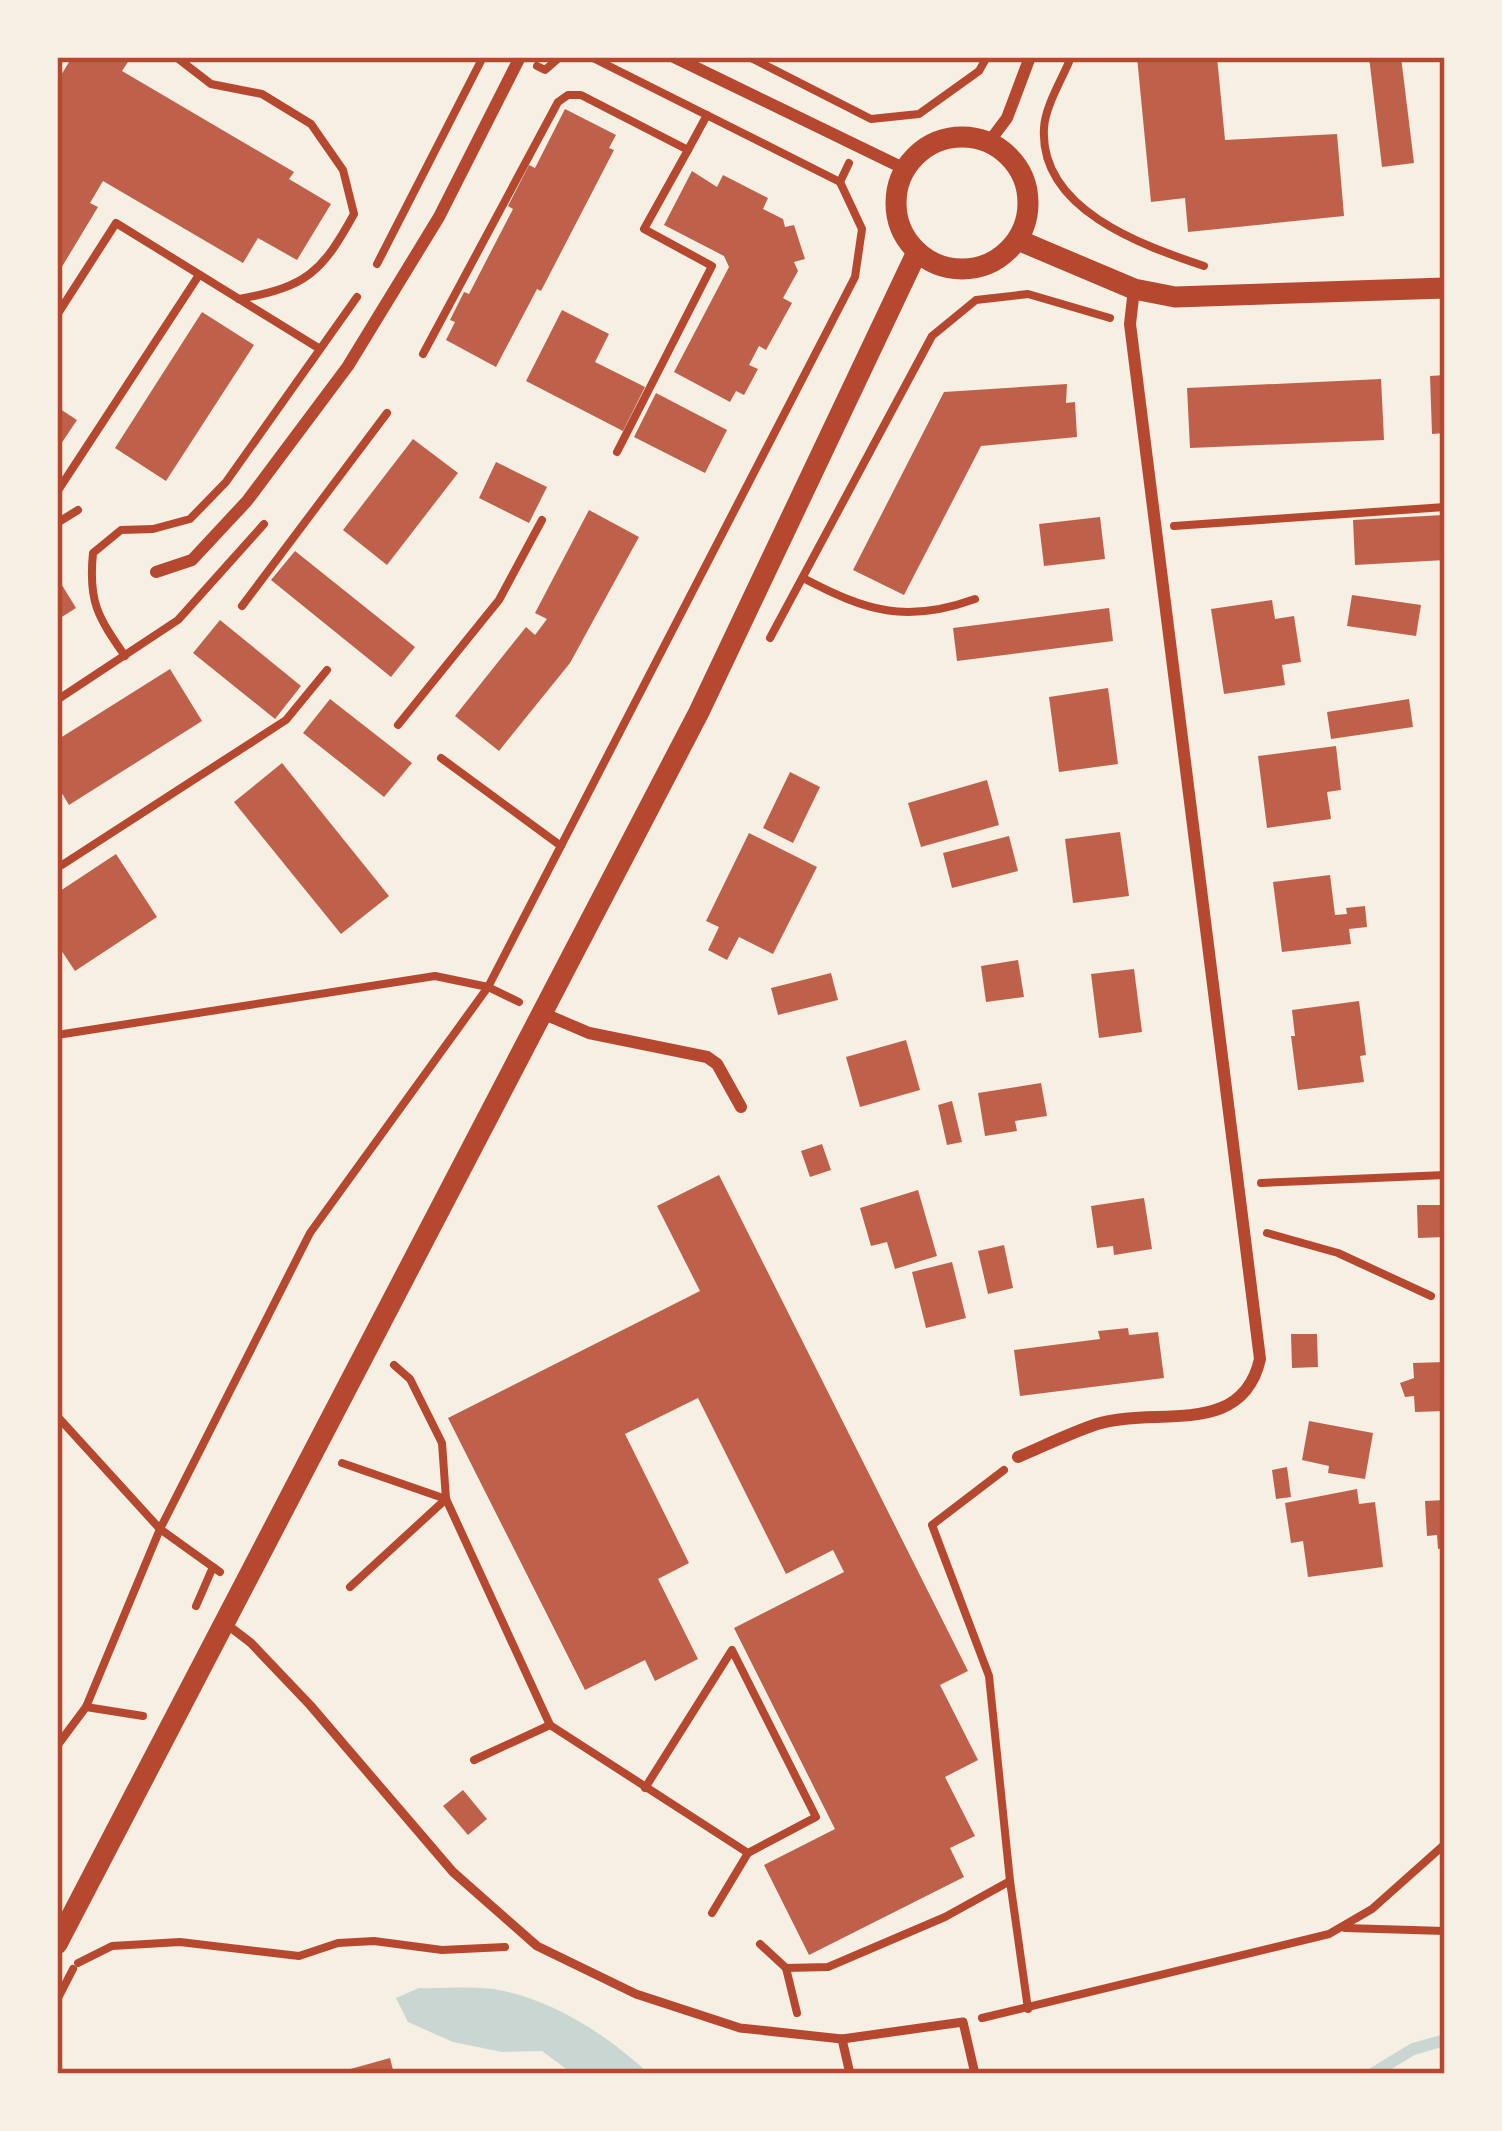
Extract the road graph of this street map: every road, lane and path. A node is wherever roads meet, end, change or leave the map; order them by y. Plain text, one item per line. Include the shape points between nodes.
1 (176, 57) edge
2 (483, 57) edge
3 (520, 57) edge
4 (591, 57) edge
5 (674, 57) edge
6 (749, 57) edge
7 (987, 57) edge
8 (1030, 57) edge
9 (1071, 57) edge
10 (707, 115) junction
11 (871, 119) junction
12 (989, 142) junction
13 (856, 149) junction
14 (688, 150) junction
15 (905, 169) junction
16 (841, 182) junction
17 (1018, 240) junction
18 (917, 252) junction
19 (1205, 266) dead end
20 (200, 274) junction
21 (1445, 288) edge
22 (1134, 289) junction
23 (239, 299) junction
24 (57, 315) edge
25 (1130, 324) junction
26 (320, 349) junction
27 (423, 354) dead end
28 (387, 413) dead end
29 (617, 452) dead end
30 (57, 491) edge
31 (1445, 507) edge
32 (78, 510) dead end
33 (542, 520) dead end
34 (57, 523) edge
35 (1155, 527) junction
36 (156, 572) dead end
37 (803, 578) junction
38 (975, 599) dead end
39 (242, 606) dead end
40 (769, 641) dead end
41 (125, 656) dead end
42 (327, 670) dead end
43 (398, 725) dead end
44 (441, 758) dead end
45 (561, 845) junction
46 (62, 866) dead end
47 (488, 987) junction
48 (542, 1012) junction
49 (57, 1035) edge
50 (741, 1107) dead end
51 (1445, 1175) edge
52 (1235, 1185) junction
53 (1242, 1231) junction
54 (1431, 1296) dead end
55 (404, 1346) dead end
56 (394, 1365) junction
57 (384, 1384) dead end
58 (57, 1416) edge
59 (352, 1444) dead end
60 (1018, 1457) joint
61 (342, 1463) junction
62 (333, 1481) dead end
63 (446, 1499) junction
64 (160, 1529) junction
65 (213, 1567) junction
66 (350, 1587) dead end
67 (242, 1591) junction
68 (196, 1607) dead end
69 (225, 1623) junction
70 (152, 1702) dead end
71 (86, 1707) junction
72 (550, 1725) junction
73 (57, 1746) edge
74 (474, 1760) dead end
75 (645, 1788) junction
76 (1445, 1844) edge
77 (748, 1853) junction
78 (1010, 1881) junction
79 (712, 1913) dead end
80 (1345, 1928) junction
81 (1445, 1931) edge
82 (57, 1944) edge
83 (760, 1944) dead end
84 (85, 1945) dead end
85 (537, 1946) junction
86 (75, 1965) junction
87 (787, 1968) junction
88 (57, 2000) edge
89 (1028, 2008) junction
90 (962, 2022) junction
91 (802, 2035) junction
92 (842, 2039) junction
93 (850, 2074) edge
94 (975, 2074) edge

1 - 23 path via 211,84 262,94 310,124 343,170 354,214 327,263 276,292
2 - 26 path via 369,280
3 - 36 street via 439,217 348,366 247,501 192,560
4 - 10 path
5 - 13 street
6 - 11 path
7 - 11 path via 980,71 919,114
8 - 12 street
9 - 19 path via 1044,126 1051,176 1102,223
10 - 14 path
10 - 16 path
11 - 13 path
12 - 15 street via 944,139
12 - 17 street via 1026,183
13 - 15 street
13 - 16 path
14 - 27 path via 580,95 558,102
14 - 29 path via 644,229 712,266
15 - 18 street via 896,212
16 - 45 path via 862,229 855,277
17 - 18 street via 995,262 973,269 937,265
17 - 22 street
18 - 48 street via 699,712
20 - 23 path
20 - 24 path via 116,223
20 - 30 path
21 - 22 street via 1175,297
22 - 25 street
23 - 26 path
25 - 35 street
25 - 37 path via 1028,294 976,300 932,336
26 - 41 path via 226,482 190,519 121,530 93,553 89,589
28 - 39 path
31 - 35 path
32 - 34 path
33 - 43 path via 499,600
35 - 52 street
37 - 38 path via 892,612 935,614
37 - 40 path
42 - 46 path via 286,720
44 - 45 path
45 - 47 path
47 - 48 path
47 - 49 path via 435,976
47 - 64 path via 310,1233
48 - 50 street via 589,1033 707,1057
48 - 67 street
51 - 52 path
52 - 53 street
53 - 54 path via 1338,1253
53 - 60 street via 1260,1359 1241,1397 1211,1412 1101,1423
55 - 56 path
56 - 57 path
56 - 63 path via 410,1379 442,1443
58 - 64 path
59 - 61 path
60 - 78 path via 932,1525 989,1676
61 - 62 path
61 - 63 path
63 - 66 path
63 - 72 path
64 - 65 path
64 - 71 path
65 - 67 path
65 - 68 path
67 - 69 street
69 - 82 street
69 - 85 lane via 310,1705 453,1872
70 - 71 path via 143,1716
71 - 73 path
72 - 74 path
72 - 75 path
75 - 77 path
75 - 77 path via 732,1650 816,1817
76 - 80 path
77 - 79 path
78 - 87 path via 828,1967
78 - 89 path
80 - 81 path
80 - 89 path
83 - 87 path
84 - 86 path
85 - 86 path via 442,1950 374,1940 299,1957 180,1942 112,1946
85 - 91 lane via 636,1994 740,2028
86 - 88 path
87 - 91 path
89 - 90 path
90 - 92 lane
90 - 94 lane
91 - 92 lane
92 - 93 lane

